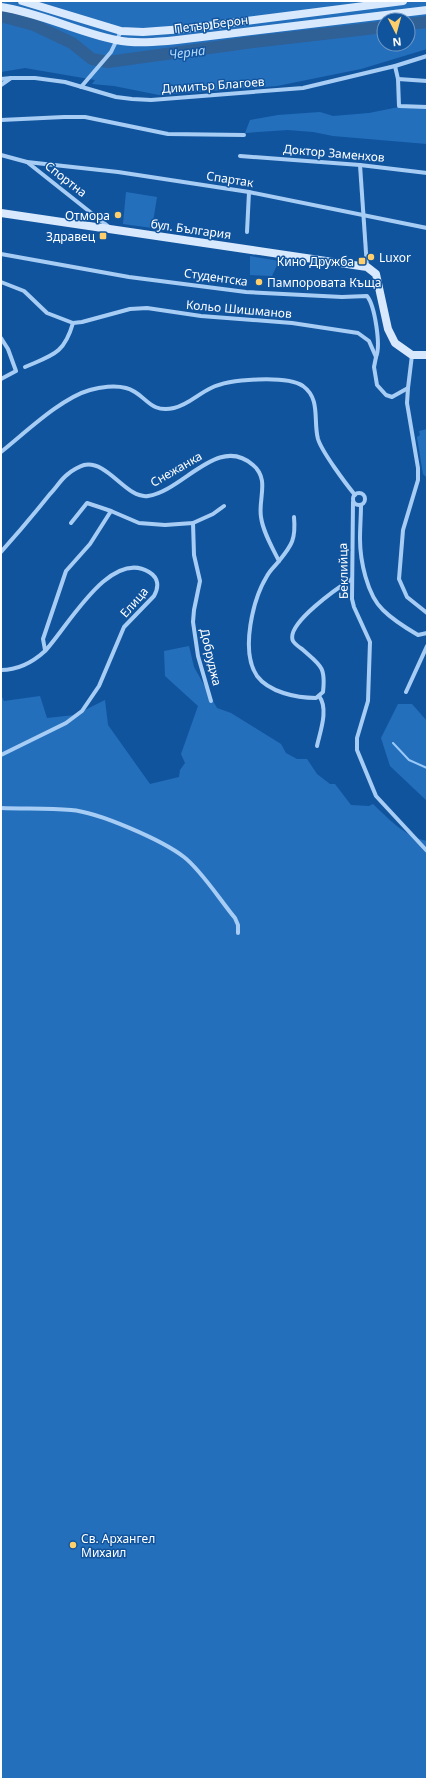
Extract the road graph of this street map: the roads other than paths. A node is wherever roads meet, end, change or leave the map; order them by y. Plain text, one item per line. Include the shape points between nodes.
1 (22, 1) edge
2 (403, 1) edge
3 (1, 7) edge
4 (427, 10) edge
5 (121, 31) junction
6 (118, 41) junction
7 (427, 56) edge
8 (395, 66) junction
9 (11, 78) junction
10 (1, 79) edge
11 (398, 79) junction
12 (427, 80) edge
13 (1, 85) edge
14 (81, 87) junction
15 (427, 107) edge
16 (1, 120) edge
17 (244, 135) dead end
18 (1, 155) edge
19 (240, 156) dead end
20 (27, 162) junction
21 (360, 164) junction
22 (427, 173) edge
23 (249, 192) junction
24 (1, 213) edge
25 (363, 214) junction
26 (427, 228) edge
27 (112, 230) junction
28 (247, 232) dead end
29 (1, 254) edge
30 (367, 267) junction
31 (1, 282) edge
32 (73, 323) junction
33 (1, 338) edge
34 (410, 354) junction
35 (427, 355) edge
36 (376, 357) junction
37 (25, 367) dead end
38 (1, 379) edge
39 (408, 388) junction
40 (1, 452) edge
41 (355, 494) junction
42 (353, 502) junction
43 (361, 505) junction
44 (224, 506) dead end
45 (111, 510) junction
46 (294, 517) dead end
47 (71, 523) dead end
48 (193, 523) junction
49 (1, 552) edge
50 (279, 562) junction
51 (352, 579) junction
52 (427, 613) edge
53 (427, 633) edge
54 (427, 646) edge
55 (45, 650) junction
56 (1, 670) edge
57 (406, 692) dead end
58 (319, 696) junction
59 (211, 701) dead end
60 (317, 746) dead end
61 (1, 755) edge
62 (1, 808) edge
63 (427, 851) edge
64 (238, 933) dead end

1 - 5 main road, Петър Берон
2 - 5 main road, Петър Берон via 184,29
3 - 6 main road, Петър Берон via 30,13
4 - 6 main road, Петър Берон via 177,40
5 - 6 street
6 - 14 street
7 - 8 street, Димитър Благоев
8 - 11 street
8 - 14 street, Димитър Благоев via 303,88 151,100 116,97
9 - 10 street, Димитър Благоев
9 - 13 street
9 - 14 street, Димитър Благоев via 35,78
11 - 12 street
11 - 15 street via 399,106
16 - 17 street via 85,117 168,134
18 - 20 street, Спортна
19 - 21 street, Доктор Заменхов
20 - 23 street, Спартак via 126,173
20 - 27 street, Спортна
21 - 22 street, Доктор Заменхов
21 - 25 street
23 - 25 street, Спартак
23 - 28 street
24 - 27 main road, бул. България
25 - 26 street, Спартак
25 - 30 street
27 - 30 main road, бул. България
29 - 36 street, Студентска via 129,277 246,292 367,296 370,300 379,347
30 - 34 main road, бул. България via 376,274 388,329 395,343
31 - 32 street via 24,291 47,312
32 - 36 street, Кольо Шишманов via 147,308 201,316 292,323 358,333 369,341
32 - 37 street via 69,336 60,350
33 - 38 street via 16,371
34 - 35 main road
34 - 39 street
36 - 39 street, Кольо Шишманов via 374,367 377,386 386,395 392,397
39 - 52 street via 407,403 418,480 403,530 399,579 406,597
40 - 41 street via 74,396 90,390 126,388 137,393 151,405 164,409 187,403 220,383 253,380 290,382 309,392 315,404 318,440
41 - 42 street
41 - 43 street via 364,496
42 - 43 street
42 - 51 street, Беклийца
43 - 53 street via 363,569 376,602 382,610 409,630 418,635
44 - 48 street
45 - 47 street via 87,503
45 - 48 street via 139,523
45 - 55 street via 90,544 66,571 43,639
46 - 50 street via 293,541
48 - 59 street, Добруджа via 194,555 200,581 192,622 198,656
49 - 50 street, Снежанка via 68,474 84,465 102,469 134,492 148,496 183,480 216,457 233,456 244,458 261,474 263,488 260,515
50 - 58 street via 267,575 254,610 249,644 253,668 268,685 284,693 310,698
51 - 58 street via 335,589 298,623 292,635 293,641 322,666 324,685
51 - 63 street, Беклийца via 354,607 370,642 368,701 357,738 357,750 376,796
54 - 57 street
55 - 56 street, Елица via 18,668
55 - 61 street, Елица via 89,595 112,575 125,568 137,568 149,572 157,580 158,589 154,596 124,628 99,686 82,711 66,724
58 - 60 street via 323,710
62 - 64 street via 72,810 88,813 112,821 184,856 235,918

